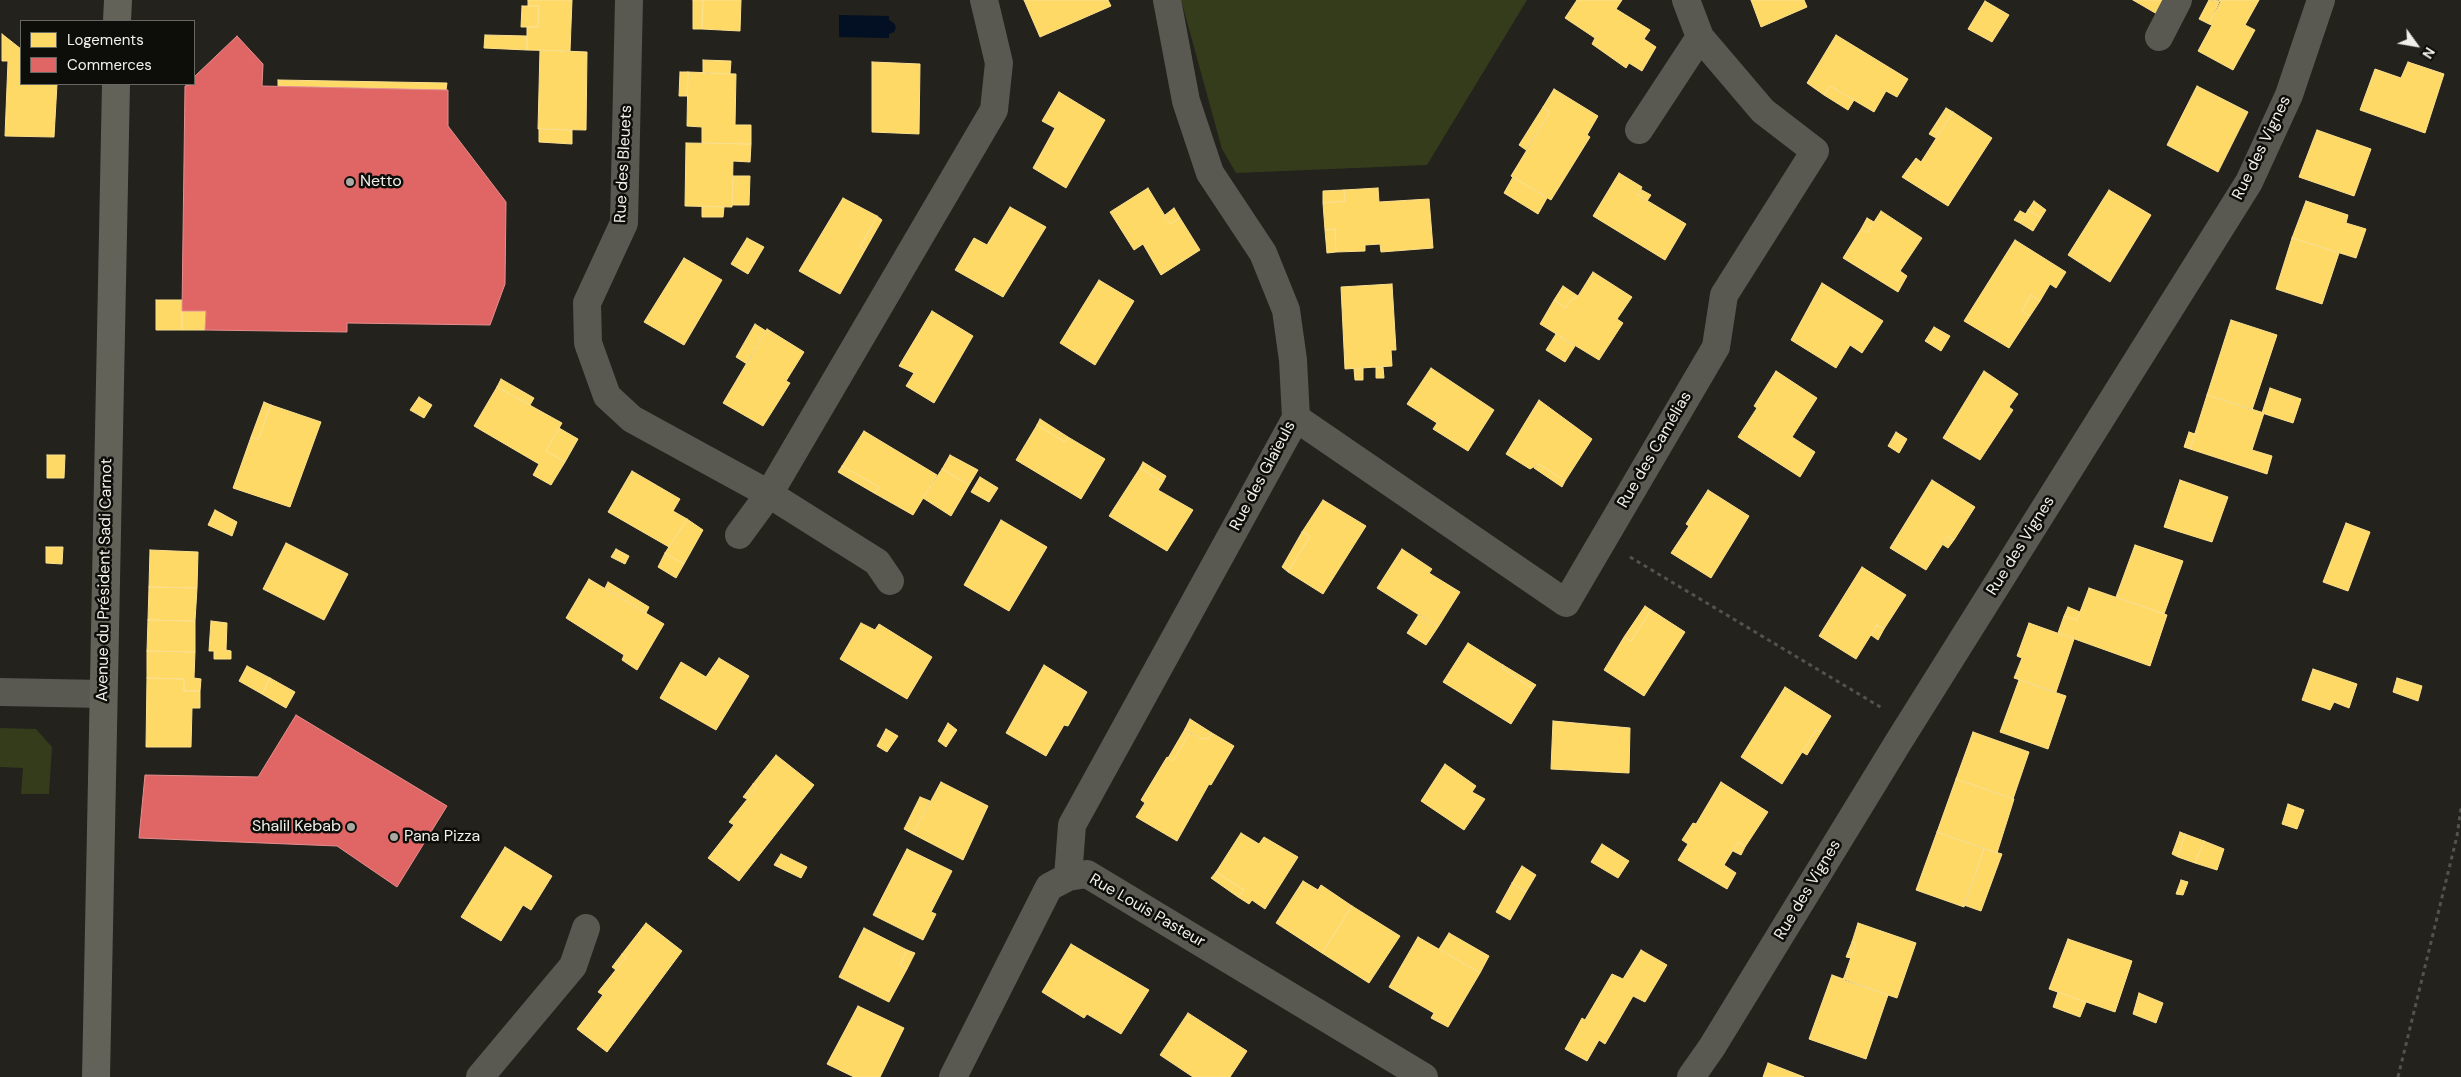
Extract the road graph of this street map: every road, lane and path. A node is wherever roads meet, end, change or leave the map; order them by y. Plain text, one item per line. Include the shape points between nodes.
1 (118, 0) edge
2 (630, 0) edge
3 (984, 0) edge
4 (1167, 0) edge
5 (1686, 0) edge
6 (2178, 0) edge
7 (2321, 0) edge
8 (117, 20) edge
9 (1700, 37) junction
10 (2159, 37) dead end
11 (116, 85) edge
12 (1639, 130) dead end
13 (1296, 418) junction
14 (769, 494) junction
15 (739, 535) dead end
16 (1602, 541) junction
17 (890, 581) dead end
18 (0, 692) edge
19 (103, 694) junction
20 (1899, 741) junction
21 (2461, 808) edge
22 (2459, 837) edge
23 (1068, 877) junction
24 (586, 928) dead end
25 (96, 1077) edge
26 (480, 1077) edge
27 (953, 1077) edge
28 (1424, 1077) edge
29 (1691, 1077) edge
30 (2398, 1077) edge

1 - 8 main road
2 - 14 street, Rue des Bleuets via 624,223 587,303 588,343 607,396 632,419
3 - 14 street via 999,63 994,110
4 - 13 street, Rue des Glaïeuls via 1186,101 1210,173 1263,253 1286,310
5 - 9 street, Rue des Camélias
6 - 10 street
7 - 20 street, Rue des Vignes via 2289,95 2248,182
9 - 12 street
9 - 16 street, Rue des Camélias via 1763,111 1815,151 1724,295 1716,347
11 - 19 main road, Avenue du Président Sadi Carnot
13 - 16 street, Rue des Camélias via 1566,603
13 - 23 street, Rue des Glaïeuls via 1072,825
14 - 15 street
14 - 17 street, Rue des Bleuets via 877,562
16 - 20 path via 1888,712 1878,728
18 - 19 street
19 - 25 main road, Avenue du Président Sadi Carnot
20 - 29 street, Rue des Vignes
21 - 22 path
22 - 30 path
23 - 27 street, Rue Louis Pasteur via 1049,887
23 - 28 street, Rue Louis Pasteur via 1087,874
24 - 26 street via 573,966

